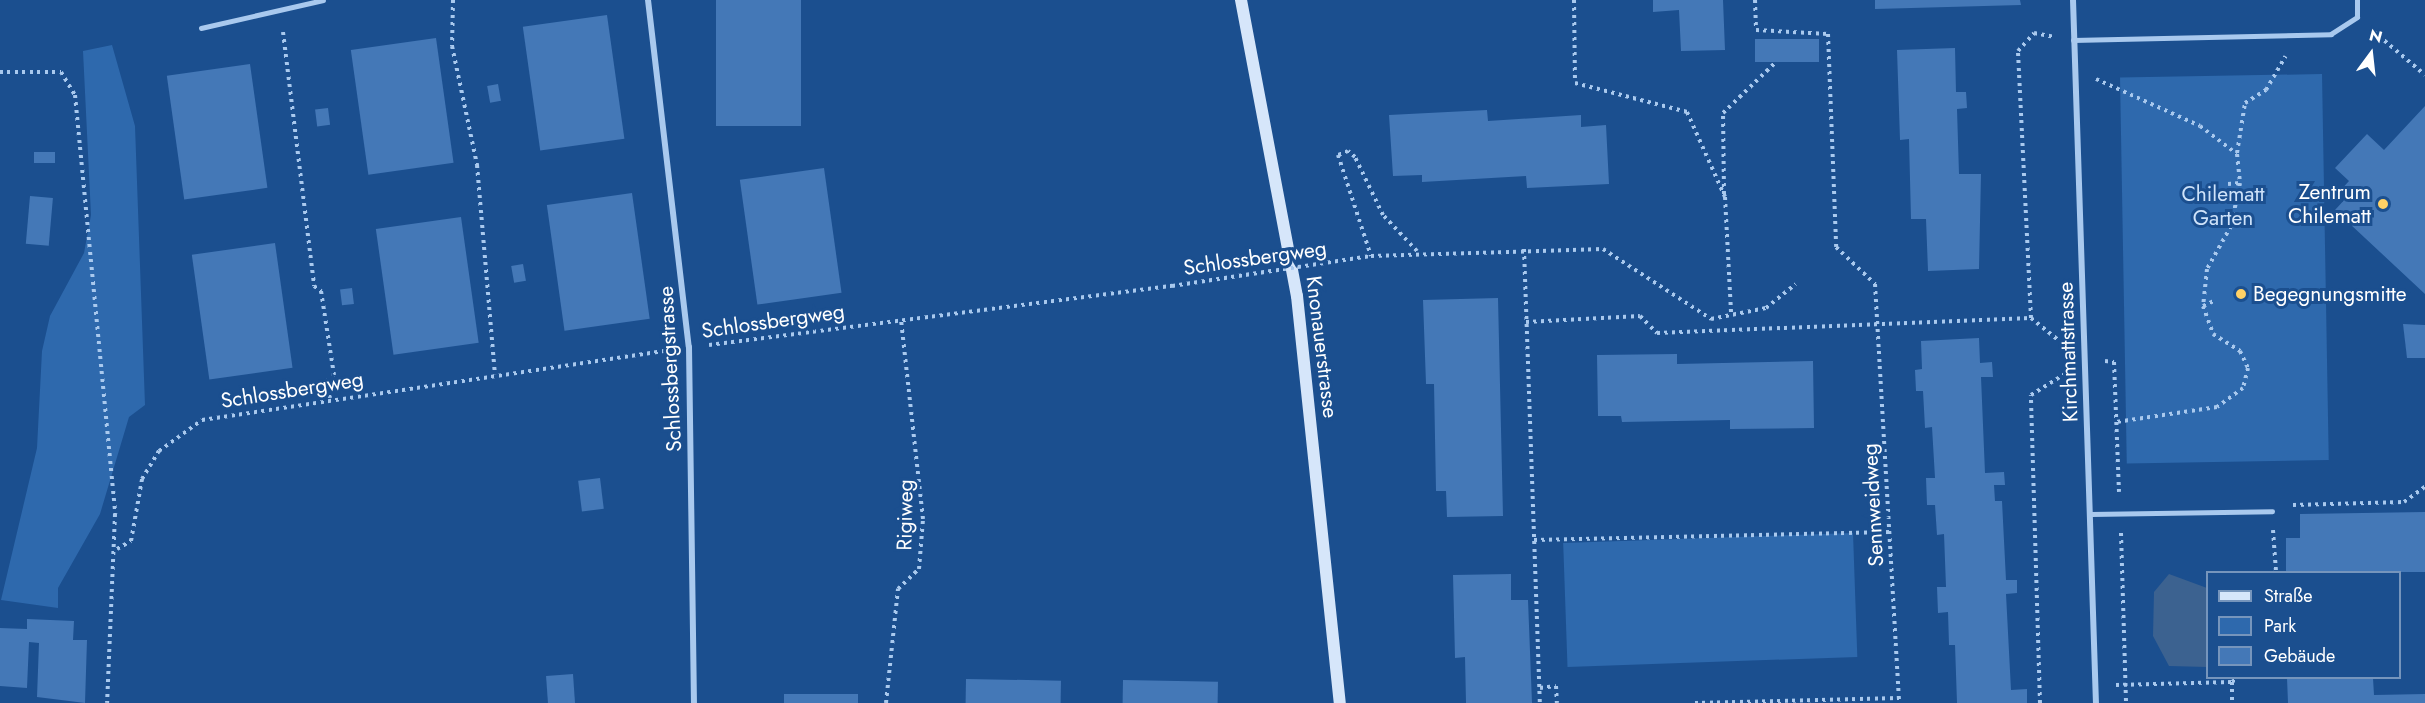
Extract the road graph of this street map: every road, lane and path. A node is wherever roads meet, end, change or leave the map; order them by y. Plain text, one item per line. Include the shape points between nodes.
1 (323, 0) edge
2 (453, 0) edge
3 (648, 0) edge
4 (1241, 0) edge
5 (1574, 0) edge
6 (1755, 0) edge
7 (2073, 0) edge
8 (2356, 0) edge
9 (280, 10) junction
10 (2357, 17) junction
11 (201, 28) dead end
12 (2300, 34) junction
13 (2073, 40) junction
14 (1774, 64) dead end
15 (0, 72) edge
16 (2075, 74) junction
17 (2425, 75) edge
18 (2237, 154) junction
19 (2240, 183) junction
20 (2228, 184) dead end
21 (1725, 197) junction
22 (1524, 249) junction
23 (1417, 251) junction
24 (1371, 256) junction
25 (1796, 284) dead end
26 (2216, 300) dead end
27 (2203, 306) junction
28 (1731, 313) junction
29 (901, 318) junction
30 (2031, 318) junction
31 (1526, 322) junction
32 (1878, 324) junction
33 (689, 347) junction
34 (2084, 360) junction
35 (2114, 362) dead end
36 (495, 374) junction
37 (330, 398) junction
38 (2116, 422) dead end
39 (2425, 487) edge
40 (2272, 511) junction
41 (2091, 514) junction
42 (1890, 532) junction
43 (1534, 540) junction
44 (117, 549) junction
45 (2276, 571) edge
46 (2236, 679) edge
47 (2232, 682) junction
48 (2095, 686) junction
49 (1540, 688) junction
50 (1899, 700) edge
51 (107, 703) edge
52 (694, 703) edge
53 (886, 703) edge
54 (1340, 703) edge
55 (1540, 703) edge
56 (1557, 703) edge
57 (1695, 703) edge
58 (2040, 703) edge
59 (2096, 703) edge
60 (2232, 703) edge

1 - 9 lane
2 - 36 path via 452,46 477,165
3 - 33 street, Schlossbergstrasse
4 - 54 street, Knonauerstrasse via 1298,296
5 - 21 path via 1575,83 1687,112
6 - 32 path, Sennweidweg via 1756,30 1828,34 1836,248 1875,284
7 - 13 street, Kirchmattstrasse
8 - 10 lane
9 - 11 lane
9 - 37 path via 314,286 321,291 334,375 328,380
10 - 12 lane via 2331,34
10 - 17 path
12 - 13 lane
12 - 18 path via 2266,90 2245,103
13 - 16 street, Kirchmattstrasse
13 - 30 path via 2034,33 2018,51
14 - 21 path via 1723,113
15 - 44 path via 61,72 75,95
16 - 18 path via 2133,92 2200,126
16 - 34 street, Kirchmattstrasse
18 - 19 path
19 - 20 path
19 - 27 path via 2231,225 2207,269
21 - 28 path
22 - 23 path, Schlossbergweg
22 - 28 path, Schlossbergweg via 1603,249 1711,318
22 - 31 path
23 - 24 path, Schlossbergweg
23 - 24 path via 1383,215 1348,151 1338,155 1337,165
24 - 29 path, Schlossbergweg, bridge via 1172,286
25 - 28 path, Schlossbergweg via 1766,308
26 - 27 path
27 - 38 path via 2212,334 2240,351 2248,369 2243,388 2217,407
29 - 33 path, Schlossbergweg
29 - 53 path, Rigiweg via 923,519 919,569 898,589
30 - 32 path
30 - 34 path
31 - 32 path via 1640,316 1657,333
31 - 43 path
32 - 42 path, Sennweidweg
33 - 36 path, Schlossbergweg
33 - 52 street, Schlossbergstrasse
34 - 35 path
34 - 41 street, Kirchmattstrasse
34 - 58 path via 2031,395
36 - 37 path, Schlossbergweg
37 - 44 path, Schlossbergweg via 202,420 184,429 159,451 142,479 131,541
39 - 40 path via 2404,502 2307,501
40 - 41 lane
40 - 45 path
41 - 48 street, Kirchmattstrasse
42 - 43 path
42 - 50 path, Sennweidweg
43 - 49 path
44 - 51 path
46 - 47 path
47 - 48 path
47 - 60 path
48 - 59 street, Kirchmattstrasse
49 - 55 path
49 - 56 path via 1556,686
50 - 57 path

